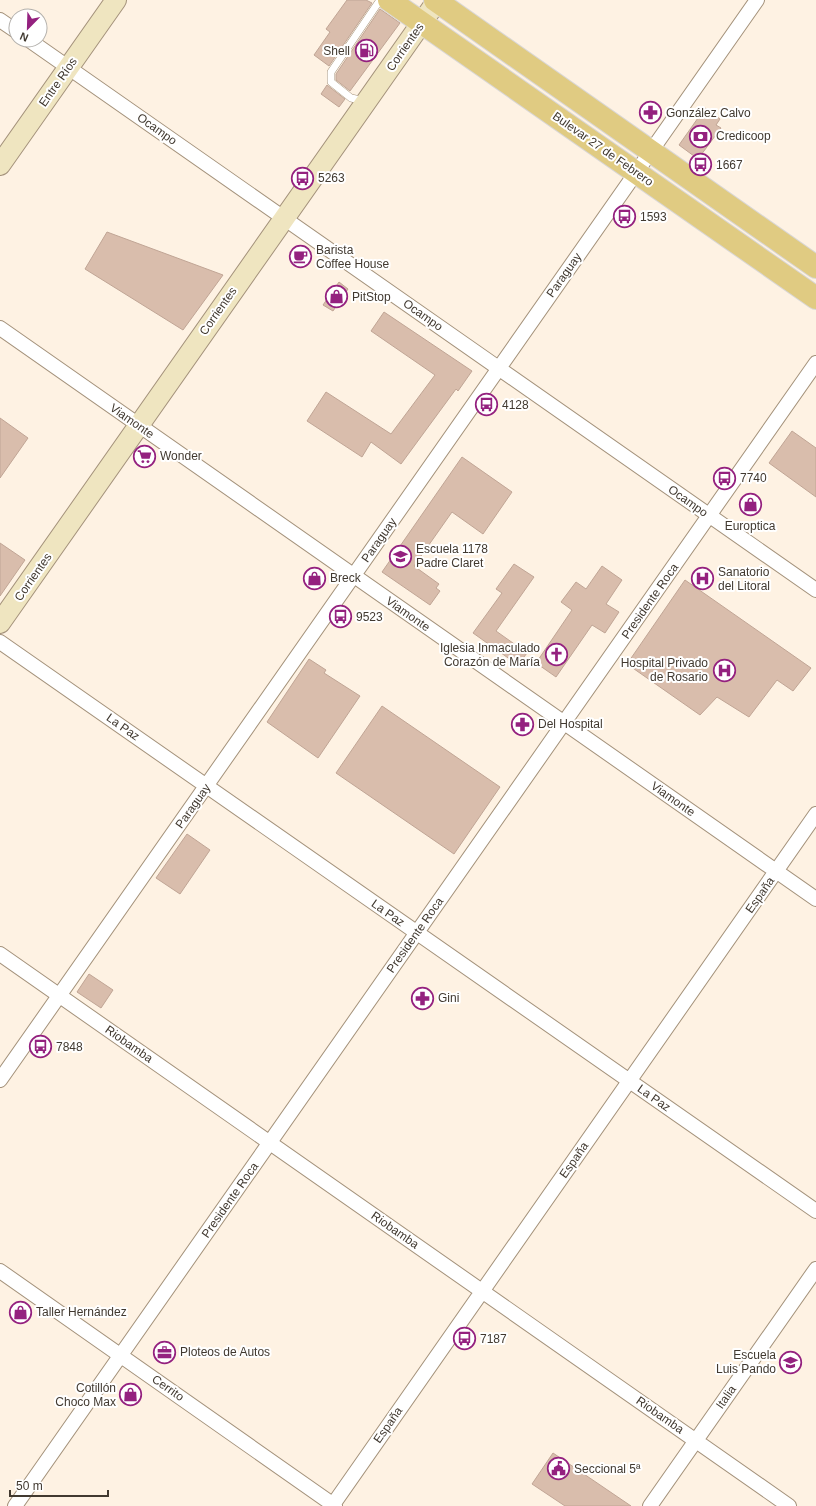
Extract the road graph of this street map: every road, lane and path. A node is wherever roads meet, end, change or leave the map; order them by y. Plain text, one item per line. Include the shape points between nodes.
1 (116, 0) edge
2 (380, 0) edge
3 (389, 0) edge
4 (436, 0) edge
5 (757, 0) edge
6 (422, 23) junction
7 (41, 48) edge
8 (68, 67) junction
9 (367, 101) junction
10 (650, 151) junction
11 (0, 165) edge
12 (636, 172) junction
13 (284, 217) junction
14 (816, 267) edge
15 (816, 298) edge
16 (0, 328) edge
17 (816, 363) edge
18 (499, 368) junction
19 (139, 426) junction
20 (709, 516) junction
21 (353, 576) junction
22 (816, 590) edge
23 (0, 624) edge
24 (0, 642) edge
25 (564, 723) junction
26 (206, 786) junction
27 (816, 814) edge
28 (776, 871) junction
29 (816, 899) edge
30 (417, 933) junction
31 (0, 954) edge
32 (60, 995) junction
33 (0, 1080) edge
34 (629, 1081) junction
35 (270, 1142) junction
36 (816, 1211) edge
37 (816, 1269) edge
38 (0, 1271) edge
39 (482, 1291) junction
40 (120, 1355) junction
41 (696, 1440) junction
42 (334, 1505) edge
43 (15, 1506) edge
44 (650, 1506) edge
45 (789, 1506) edge

1 - 8 main road, Entre Ríos
2 - 9 lane via 331,72 331,82 351,98
3 - 6 main road, Bulevar 27 de Febrero
4 - 6 main road, Corrientes
4 - 10 main road
5 - 10 street, Paraguay
6 - 9 main road, Corrientes
6 - 12 main road, Bulevar 27 de Febrero
7 - 8 street, Ocampo
8 - 11 main road, Entre Ríos
8 - 13 street, Ocampo
9 - 13 main road, Corrientes
10 - 12 street, Paraguay
10 - 14 main road
12 - 15 main road, Bulevar 27 de Febrero
12 - 18 street, Paraguay
13 - 18 street, Ocampo
13 - 19 main road, Corrientes
16 - 19 street, Viamonte
17 - 20 street, Presidente Roca
18 - 20 street, Ocampo
18 - 21 street, Paraguay
19 - 21 street, Viamonte
19 - 23 main road, Corrientes
20 - 22 street, Ocampo
20 - 25 street, Presidente Roca
21 - 25 street, Viamonte
21 - 26 street, Paraguay
24 - 26 street, La Paz
25 - 28 street, Viamonte
25 - 30 street, Presidente Roca
26 - 30 street, La Paz
26 - 32 street, Paraguay
27 - 28 street, España
28 - 29 street, Viamonte
28 - 34 street, España
30 - 34 street, La Paz
30 - 35 street, Presidente Roca
31 - 32 street, Riobamba
32 - 33 street, Paraguay
32 - 35 street, Riobamba
34 - 36 street, La Paz
34 - 39 street, España
35 - 39 street, Riobamba
35 - 40 street, Presidente Roca
37 - 41 street, Italia
38 - 40 street, Cerrito
39 - 41 street, Riobamba
39 - 42 street, España
40 - 42 street, Cerrito
40 - 43 street, Presidente Roca
41 - 44 street, Italia
41 - 45 street, Riobamba

